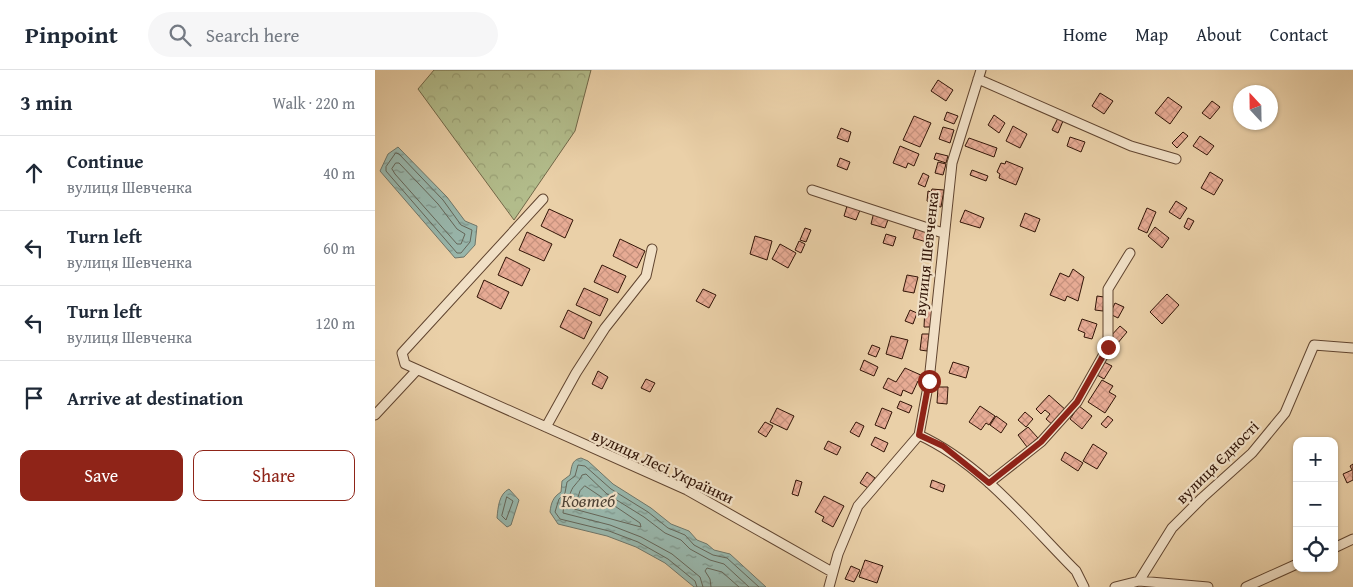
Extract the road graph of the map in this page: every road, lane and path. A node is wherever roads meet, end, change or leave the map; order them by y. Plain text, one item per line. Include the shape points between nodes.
1 (979, 75) edge
2 (1176, 159) dead end
3 (811, 190) dead end
4 (543, 200) dead end
5 (943, 234) junction
6 (652, 249) dead end
7 (1130, 253) dead end
8 (1353, 348) edge
9 (416, 371) junction
10 (375, 416) edge
11 (546, 427) junction
12 (919, 435) junction
13 (989, 483) junction
14 (1353, 539) edge
15 (1338, 546) edge
16 (1293, 566) edge
17 (832, 572) junction
18 (1139, 581) junction
19 (829, 587) edge
20 (1084, 587) edge
21 (1115, 587) edge
22 (1208, 587) edge
23 (1246, 587) edge

1 - 2 street, вулиця Шевченка via 1131,146
1 - 5 street, вулиця Шевченка via 952,163
3 - 5 street
4 - 9 street via 402,353 405,364
5 - 12 street, вулиця Шевченка via 929,381
6 - 11 street via 646,276 605,328
7 - 13 street via 1107,289 1108,347 1077,402 1041,442
8 - 18 street, вулиця Єдності via 1314,345 1285,413 1252,453 1172,528
9 - 10 street
9 - 11 street, вулиця Лесі Українки
11 - 17 street, вулиця Лесі Українки via 687,490
12 - 13 street via 943,446
12 - 17 street via 858,506
13 - 20 street via 1076,571
14 - 15 street
16 - 23 street
17 - 19 street
18 - 21 street
18 - 22 street

